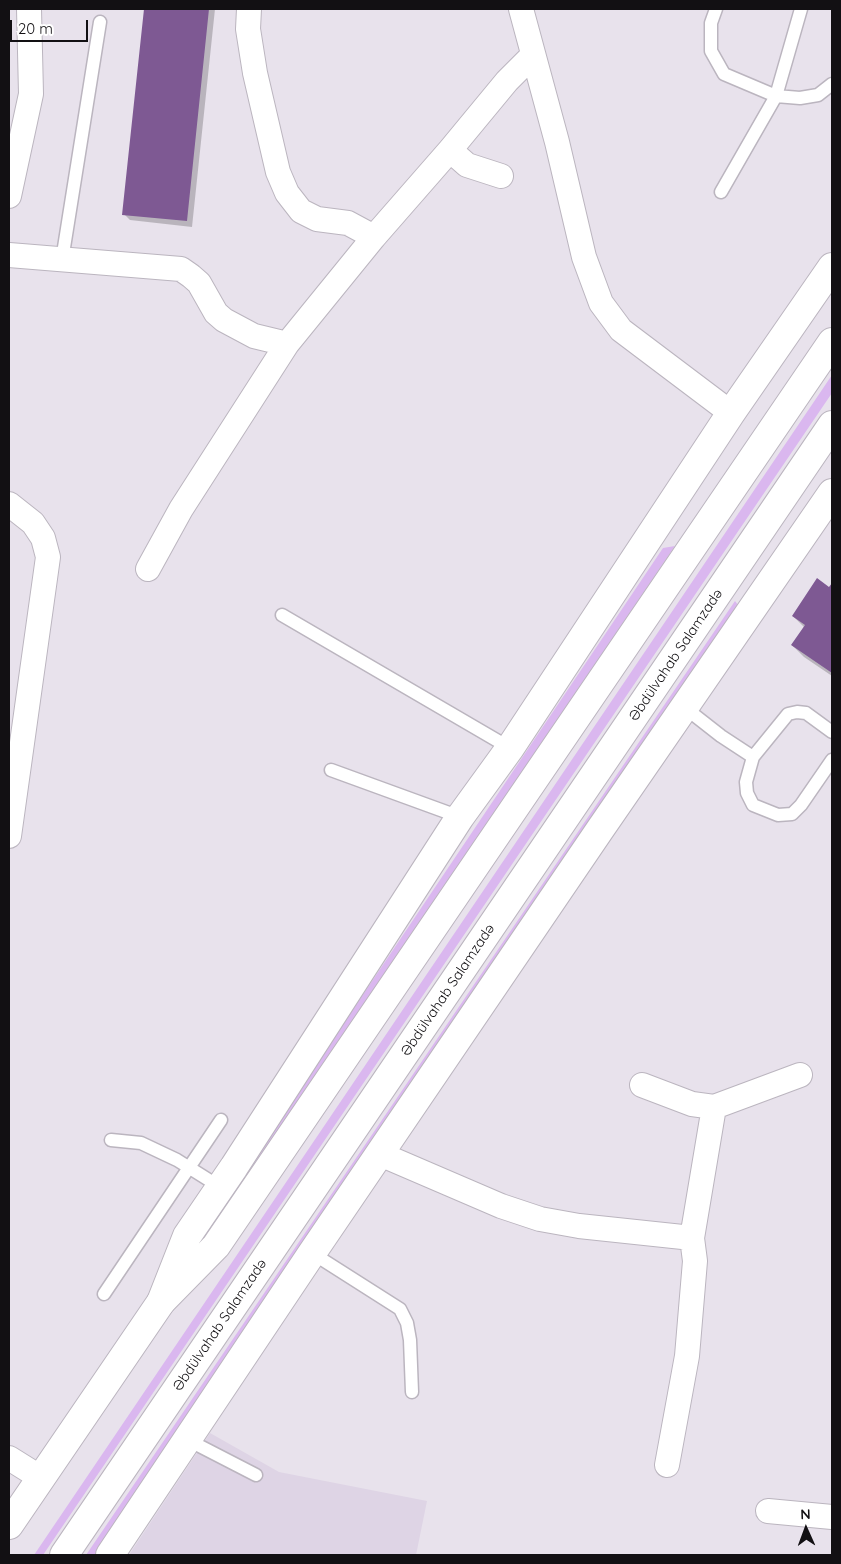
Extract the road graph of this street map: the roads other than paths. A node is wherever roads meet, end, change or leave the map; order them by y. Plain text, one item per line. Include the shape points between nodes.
1 (29, 9) edge
2 (249, 9) edge
3 (520, 9) edge
4 (716, 9) edge
5 (802, 9) edge
6 (100, 22) dead end
7 (533, 55) junction
8 (832, 84) edge
9 (776, 96) junction
10 (450, 150) junction
11 (501, 176) dead end
12 (721, 192) dead end
13 (9, 196) edge
14 (374, 237) junction
15 (9, 255) edge
16 (62, 260) junction
17 (832, 267) edge
18 (832, 343) edge
19 (287, 344) junction
20 (731, 413) junction
21 (832, 425) edge
22 (832, 493) edge
23 (9, 504) edge
24 (148, 569) dead end
25 (282, 615) dead end
26 (684, 707) junction
27 (832, 732) edge
28 (510, 748) junction
29 (753, 757) junction
30 (832, 760) edge
31 (331, 770) dead end
32 (460, 817) junction
33 (9, 836) edge
34 (800, 1075) dead end
35 (642, 1085) dead end
36 (714, 1107) junction
37 (221, 1120) dead end
38 (111, 1140) dead end
39 (380, 1154) junction
40 (189, 1167) junction
41 (220, 1187) junction
42 (692, 1238) junction
43 (312, 1253) junction
44 (104, 1294) dead end
45 (161, 1302) junction
46 (412, 1392) dead end
47 (188, 1440) junction
48 (9, 1458) edge
49 (667, 1465) dead end
50 (256, 1475) dead end
51 (40, 1478) junction
52 (768, 1511) dead end
53 (832, 1517) edge
54 (9, 1525) edge
55 (64, 1555) edge
56 (110, 1555) edge

1 - 13 street via 31,94
2 - 14 street via 248,29 255,73 278,172 287,193 301,211 348,224
3 - 7 street
4 - 9 lane via 711,23 711,51 724,74
5 - 9 lane
6 - 16 lane
7 - 10 street
7 - 20 street via 584,257 601,303 621,330
8 - 9 lane via 818,95 800,98
9 - 12 lane
10 - 11 street via 467,164
10 - 14 street
14 - 19 street
15 - 16 street
16 - 19 street via 181,269 199,283 216,313 224,320 254,336
17 - 20 main road
18 - 45 main road via 216,1246
19 - 24 street via 182,509
20 - 28 main road
21 - 55 main road, Əbdülvahab Salamzadə
22 - 26 main road
23 - 33 street via 33,523 43,538 48,556
25 - 28 lane
26 - 29 lane
26 - 39 main road
27 - 29 lane via 806,713 788,714
28 - 32 main road
29 - 30 lane via 746,782 747,794 753,805 778,815 792,814 801,805
31 - 32 lane
32 - 41 main road
34 - 36 street
35 - 36 street via 692,1104
36 - 42 street
37 - 40 lane
38 - 40 lane via 141,1143
39 - 42 street via 500,1206 540,1218 579,1226
39 - 43 main road
40 - 41 lane
40 - 44 lane
41 - 45 main road via 187,1236
42 - 49 street via 695,1260 687,1356
43 - 46 lane via 400,1309 410,1340
43 - 47 main road
45 - 51 main road
47 - 50 lane
47 - 56 main road
48 - 51 street
51 - 54 main road
52 - 53 street

